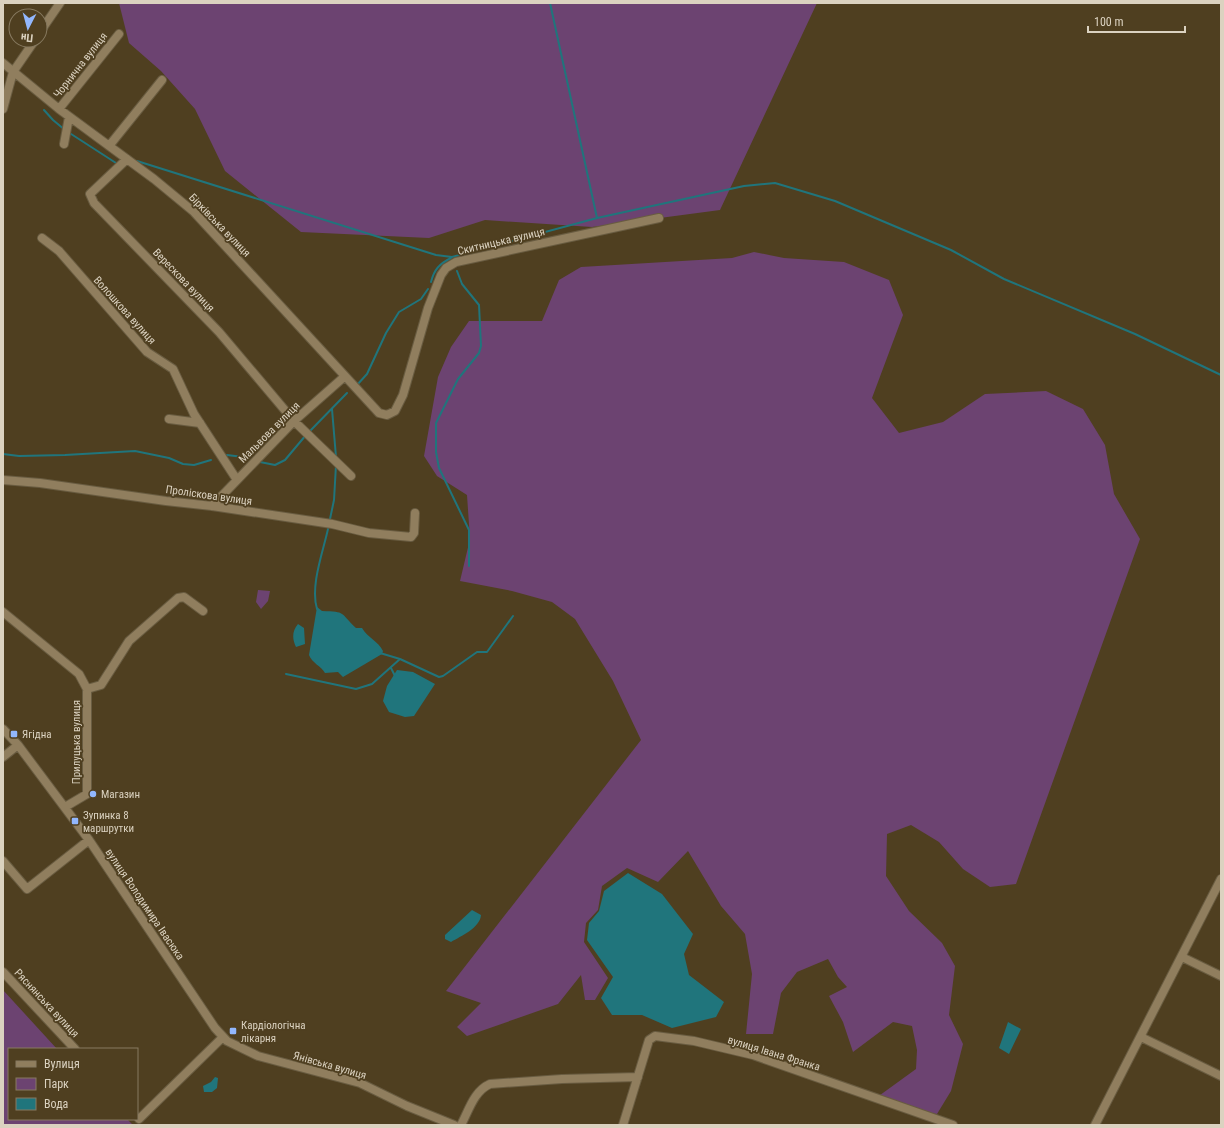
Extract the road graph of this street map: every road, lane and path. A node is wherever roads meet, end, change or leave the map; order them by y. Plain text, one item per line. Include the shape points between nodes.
1 (60, 3) edge
2 (48, 20) edge
3 (119, 34) dead end
4 (30, 48) edge
5 (3, 63) edge
6 (13, 72) junction
7 (162, 80) dead end
8 (3, 109) edge
9 (59, 109) junction
10 (69, 117) junction
11 (64, 144) dead end
12 (109, 146) junction
13 (127, 159) junction
14 (658, 218) dead end
15 (42, 238) dead end
16 (344, 377) junction
17 (379, 414) joint
18 (170, 419) dead end
19 (294, 421) junction
20 (200, 423) junction
21 (351, 476) dead end
22 (3, 480) edge
23 (237, 480) junction
24 (212, 506) junction
25 (415, 513) dead end
26 (203, 611) dead end
27 (3, 612) edge
28 (87, 689) junction
29 (3, 729) edge
30 (18, 745) junction
31 (3, 757) edge
32 (65, 807) junction
33 (89, 840) junction
34 (3, 861) edge
35 (1221, 879) edge
36 (1182, 957) junction
37 (3, 972) edge
38 (1221, 976) edge
39 (223, 1037) junction
40 (1141, 1037) junction
41 (75, 1048) edge
42 (1221, 1076) edge
43 (638, 1078) junction
44 (140, 1120) edge
45 (1096, 1124) edge
46 (454, 1125) edge
47 (462, 1125) edge
48 (623, 1125) edge
49 (952, 1125) edge

1 - 2 street
3 - 9 street, Чорнична вулиця
4 - 6 street
5 - 6 street, Бірківська вулиця
6 - 8 street
6 - 9 street, Бірківська вулиця
7 - 12 street
9 - 10 street, Бірківська вулиця
10 - 11 street
10 - 12 street, Бірківська вулиця
12 - 13 street, Бірківська вулиця
13 - 16 street, Бірківська вулиця via 194,212
13 - 19 street, Верескова вулиця via 90,194 94,203 219,332
14 - 17 street, Скитницька вулиця via 456,262 446,268 438,282 424,321 403,395 395,410 387,415
15 - 20 street, Волошкова вулиця via 59,251 147,352 173,369
16 - 17 street, Бірківська вулиця
16 - 19 street, Мальвова вулиця
18 - 20 street
19 - 21 street
19 - 23 street, Мальвова вулиця
20 - 23 street, Волошкова вулиця
22 - 24 street, Проліскова вулиця
23 - 24 street, Мальвова вулиця
24 - 25 street, Проліскова вулиця via 332,524 369,534 411,537 414,533
26 - 28 street, Прилуцька вулиця via 184,597 178,598 129,641 101,684
27 - 28 street, Прилуцька вулиця via 79,674
28 - 32 street, Прилуцька вулиця via 87,794
29 - 30 street, вулиця Володимира Івасюка
30 - 31 street
30 - 32 street, вулиця Володимира Івасюка
32 - 33 street, вулиця Володимира Івасюка
33 - 34 street via 27,889
33 - 39 street, вулиця Володимира Івасюка
35 - 36 street
36 - 38 street
36 - 40 street
37 - 41 street, Ряснянська вулиця
39 - 44 street
39 - 46 street, Янівська вулиця via 258,1056 360,1083
40 - 42 street
40 - 45 street
43 - 47 street via 562,1079 490,1084 482,1087
43 - 48 street, вулиця Івана Франка
43 - 49 street, вулиця Івана Франка via 649,1040 655,1036 664,1036 753,1055

